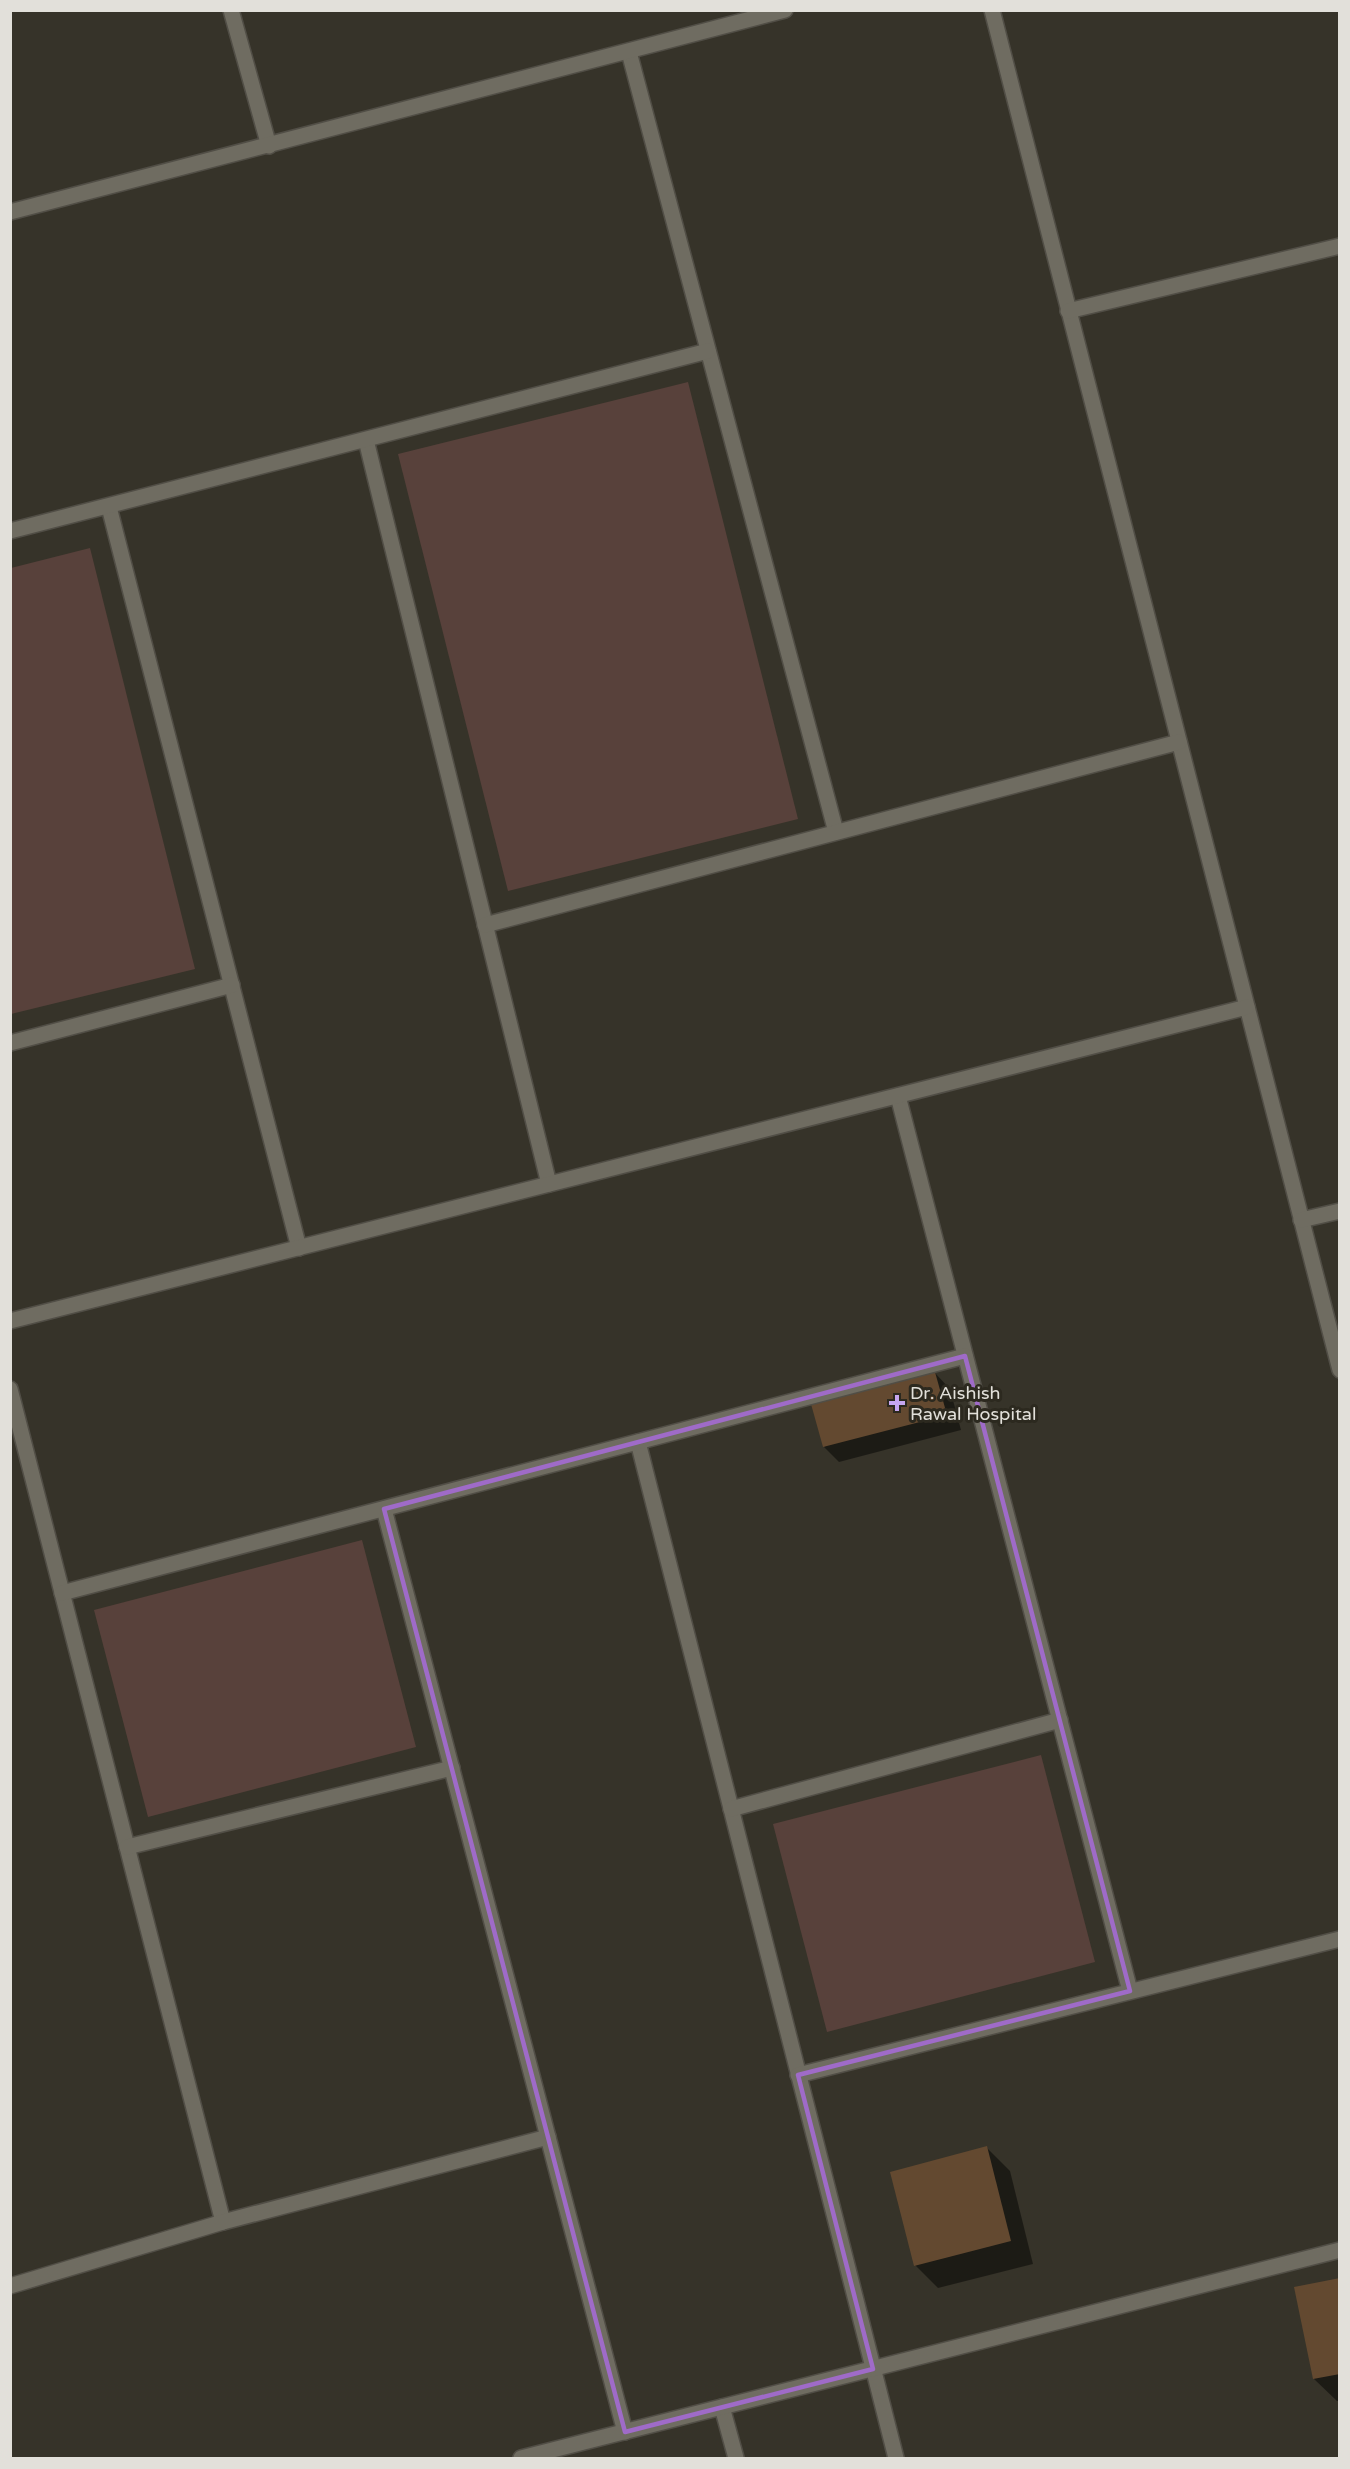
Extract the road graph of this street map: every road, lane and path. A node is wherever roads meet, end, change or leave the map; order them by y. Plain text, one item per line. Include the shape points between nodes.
1 (231, 10) edge
2 (785, 10) edge
3 (992, 10) edge
4 (629, 52) junction
5 (269, 146) junction
6 (10, 212) edge
7 (1340, 246) edge
8 (1068, 311) junction
9 (708, 351) junction
10 (366, 440) junction
11 (109, 507) junction
12 (10, 531) edge
13 (1179, 742) junction
14 (836, 832) junction
15 (485, 925) junction
16 (232, 985) junction
17 (1247, 1007) junction
18 (10, 1043) edge
19 (898, 1096) junction
20 (549, 1184) junction
21 (1340, 1211) edge
22 (1301, 1221) junction
23 (299, 1248) junction
24 (10, 1320) edge
25 (965, 1356) junction
26 (1340, 1370) edge
27 (10, 1389) edge
28 (638, 1442) junction
29 (384, 1509) junction
30 (62, 1593) junction
31 (1060, 1720) junction
32 (452, 1768) junction
33 (731, 1809) junction
34 (127, 1847) junction
35 (1340, 1939) edge
36 (1130, 1991) junction
37 (798, 2074) junction
38 (548, 2137) junction
39 (223, 2222) junction
40 (1340, 2250) edge
41 (10, 2286) edge
42 (873, 2369) junction
43 (722, 2407) junction
44 (625, 2432) junction
45 (521, 2458) edge
46 (736, 2458) edge
47 (896, 2458) edge

1 - 5 street
2 - 4 street
3 - 8 street
4 - 5 street
4 - 9 street
5 - 6 street
7 - 8 street
8 - 13 street
9 - 10 street
9 - 14 street
10 - 11 street
10 - 15 street
11 - 12 street
11 - 16 street
13 - 14 street
13 - 17 street
14 - 15 street
15 - 20 street
16 - 18 street
16 - 23 street
17 - 19 street
17 - 22 street
19 - 20 street
19 - 25 street
20 - 23 street
21 - 22 street
22 - 26 street
23 - 24 street
25 - 28 street
25 - 31 street
27 - 30 street
28 - 29 street
28 - 33 street
29 - 30 street
29 - 32 street
30 - 34 street
31 - 33 street
31 - 36 street
32 - 34 street
32 - 38 street
33 - 37 street
34 - 39 street
35 - 36 street
36 - 37 street
37 - 42 street
38 - 39 street
38 - 44 street
39 - 41 street
40 - 42 street
42 - 43 street
42 - 47 street
43 - 44 street
43 - 46 street
44 - 45 street

